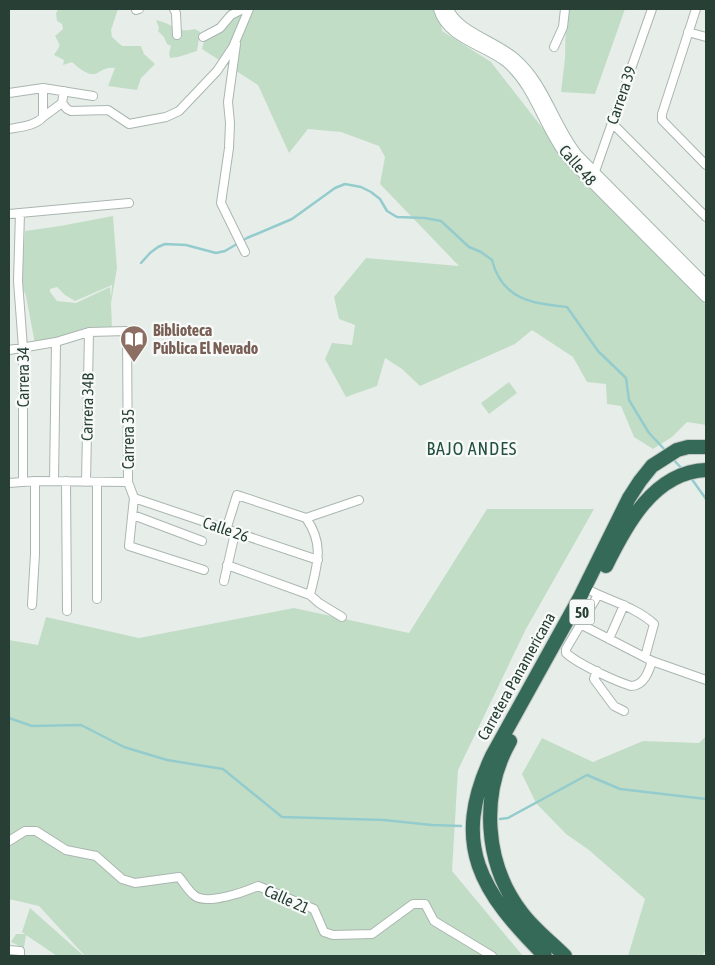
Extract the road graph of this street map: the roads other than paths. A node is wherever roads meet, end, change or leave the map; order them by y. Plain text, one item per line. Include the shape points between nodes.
1 (174, 9) edge
2 (243, 9) edge
3 (249, 9) edge
4 (439, 9) edge
5 (448, 9) edge
6 (565, 9) edge
7 (652, 9) edge
8 (696, 9) edge
9 (688, 32) junction
10 (177, 35) dead end
11 (203, 37) dead end
12 (706, 37) edge
13 (236, 40) junction
14 (554, 47) dead end
15 (43, 88) junction
16 (64, 91) junction
17 (9, 93) edge
18 (93, 96) dead end
19 (62, 103) junction
20 (43, 117) junction
21 (612, 123) junction
22 (9, 129) edge
23 (706, 165) edge
24 (593, 177) junction
25 (129, 203) dead end
26 (20, 213) junction
27 (9, 214) edge
28 (706, 217) edge
29 (245, 252) dead end
30 (706, 285) edge
31 (706, 297) edge
32 (89, 332) junction
33 (56, 342) junction
34 (23, 348) junction
35 (9, 350) edge
36 (706, 447) edge
37 (706, 470) edge
38 (35, 481) junction
39 (54, 481) junction
40 (22, 482) junction
41 (66, 482) junction
42 (86, 482) junction
43 (97, 482) junction
44 (128, 482) junction
45 (9, 483) edge
46 (134, 498) junction
47 (360, 500) dead end
48 (133, 515) junction
49 (306, 518) junction
50 (226, 530) junction
51 (235, 533) junction
52 (202, 541) dead end
53 (318, 560) junction
54 (227, 565) junction
55 (204, 570) dead end
56 (224, 581) dead end
57 (595, 593) junction
58 (310, 595) junction
59 (97, 599) dead end
60 (32, 605) dead end
61 (624, 605) junction
62 (66, 612) dead end
63 (342, 617) dead end
64 (580, 624) junction
65 (609, 639) junction
66 (649, 659) junction
67 (597, 671) junction
68 (706, 680) edge
69 (624, 711) dead end
70 (503, 743) junction
71 (9, 841) edge
72 (9, 950) edge
73 (20, 954) edge
74 (492, 956) edge
75 (545, 956) edge
76 (565, 956) edge

1 - 10 street
2 - 11 street
3 - 13 street
4 - 24 main road, Calle 48 via 452,29 500,58 523,79 559,145 569,158
5 - 24 main road, Calle 48 via 458,23 502,49 528,72 569,145
6 - 14 street via 563,27
7 - 21 street, Carrera 39
8 - 9 street
9 - 12 street
9 - 23 street via 662,120
13 - 19 street via 217,71 179,111 166,117 129,124 108,110 75,112
13 - 29 street via 228,102 229,148 221,203
15 - 16 street
15 - 17 street
15 - 20 street
16 - 18 street
16 - 19 street
19 - 20 street
20 - 22 street via 25,127
21 - 24 street, Carrera 39
21 - 28 street
24 - 30 main road, Calle 48
24 - 31 main road, Calle 48
25 - 26 street
26 - 27 street
26 - 34 street, Carrera 34 via 18,280
32 - 33 street
32 - 42 street, Carrera 34B
32 - 44 street, Carrera 35 via 127,330
33 - 34 street
33 - 39 street
34 - 35 street
34 - 40 street, Carrera 34
36 - 70 highway, Carretera Panamericana / 50 via 677,450 652,466 640,481 579,599 518,706
37 - 57 highway, Carretera Panamericana / 50 via 681,474 645,502 627,525
38 - 39 street
38 - 40 street
38 - 60 street
39 - 41 street
40 - 45 street
41 - 42 street
41 - 62 street
42 - 43 street
43 - 44 street
43 - 59 street
44 - 46 street, Carrera 35
46 - 48 street, Carrera 35
46 - 50 street, Calle 26
47 - 49 street
48 - 52 street
48 - 55 street, Carrera 35 via 129,546
49 - 50 street via 237,495
49 - 53 street via 318,541
50 - 51 street, Calle 26
51 - 53 street, Calle 26
51 - 54 street
53 - 58 street
54 - 56 street
54 - 58 street
57 - 61 street
57 - 64 street
57 - 70 highway, Carretera Panamericana / 50
58 - 63 street
61 - 65 street
61 - 66 street via 654,624
64 - 65 street
64 - 67 street via 566,653
65 - 66 street
66 - 67 street via 648,674 636,686
66 - 68 street
67 - 69 street via 594,679 614,706
70 - 75 highway, Carretera Panamericana / 50 via 486,769 476,794 472,827 475,853 501,908
70 - 76 highway, Carretera Panamericana / 50 via 490,801 495,856 506,887 522,913
71 - 74 street, Calle 21 via 25,831 36,831 66,850 96,856 122,879 135,884 179,877 196,896 208,899 240,894 258,886 314,909 324,932 333,935 372,934 413,904 425,904 434,921
72 - 73 street

